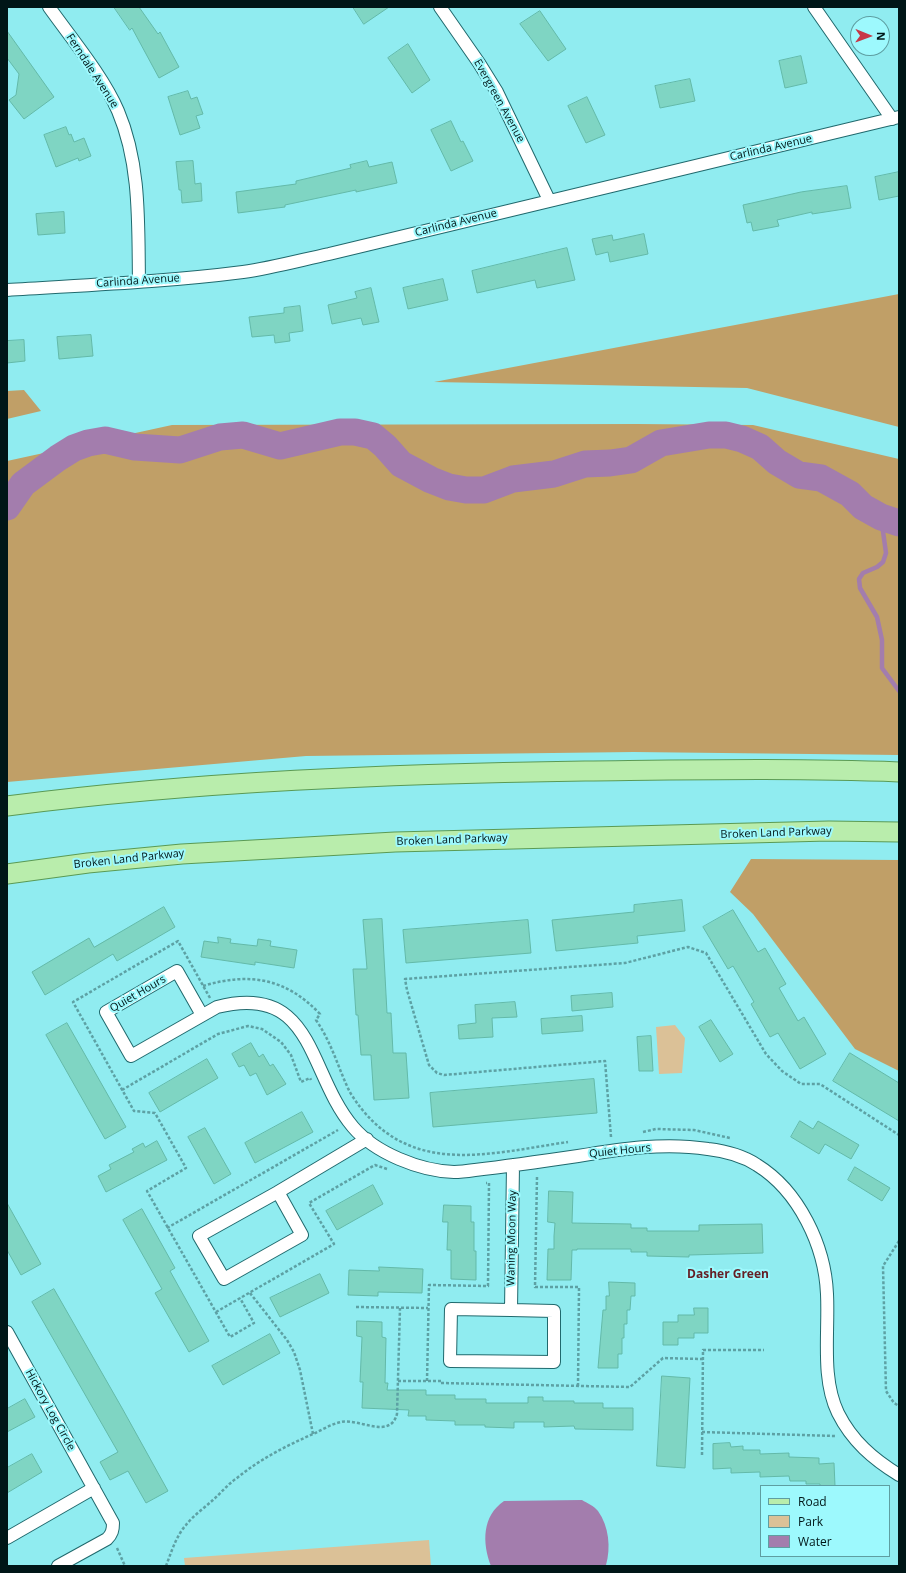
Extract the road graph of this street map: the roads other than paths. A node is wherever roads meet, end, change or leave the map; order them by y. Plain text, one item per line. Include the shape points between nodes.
1 (49, 7) edge
2 (440, 7) edge
3 (814, 7) edge
4 (896, 118) edge
5 (549, 200) junction
6 (139, 282) junction
7 (7, 290) edge
8 (899, 772) edge
9 (7, 806) edge
10 (899, 832) edge
11 (7, 874) edge
12 (202, 1016) junction
13 (367, 1139) junction
14 (514, 1165) junction
15 (278, 1192) junction
16 (511, 1310) junction
17 (7, 1332) edge
18 (899, 1474) edge
19 (94, 1488) junction
20 (7, 1538) edge
21 (58, 1566) edge

1 - 6 street, Ferndale Avenue via 97,76 117,110 127,136 134,166 138,203
2 - 5 street, Evergreen Avenue via 497,92
3 - 4 street
4 - 5 street, Carlinda Avenue
5 - 6 street, Carlinda Avenue via 285,264 245,271
6 - 7 street, Carlinda Avenue
8 - 9 main road via 659,770 400,775 180,788
10 - 11 main road, Broken Land Parkway via 396,842 182,854
12 - 12 street, Quiet Hours via 131,1056 106,1012 177,971
12 - 13 street, Quiet Hours via 217,1007 238,1003 262,1004 278,1009 293,1021 304,1035 343,1114
13 - 14 street, Quiet Hours via 400,1159 436,1170 454,1172
13 - 15 street
14 - 16 street, Waning Moon Way
14 - 18 street, Quiet Hours via 636,1148 676,1146 728,1152 758,1165 790,1195 801,1210 821,1254 827,1294 828,1372 838,1413 854,1440 868,1454
15 - 15 street via 199,1236 224,1279 302,1235
16 - 16 street via 451,1309 450,1361 554,1362 554,1311
17 - 19 street, Hickory Log Circle
19 - 20 street
19 - 21 street, Hickory Log Circle via 112,1523 111,1534 107,1539

